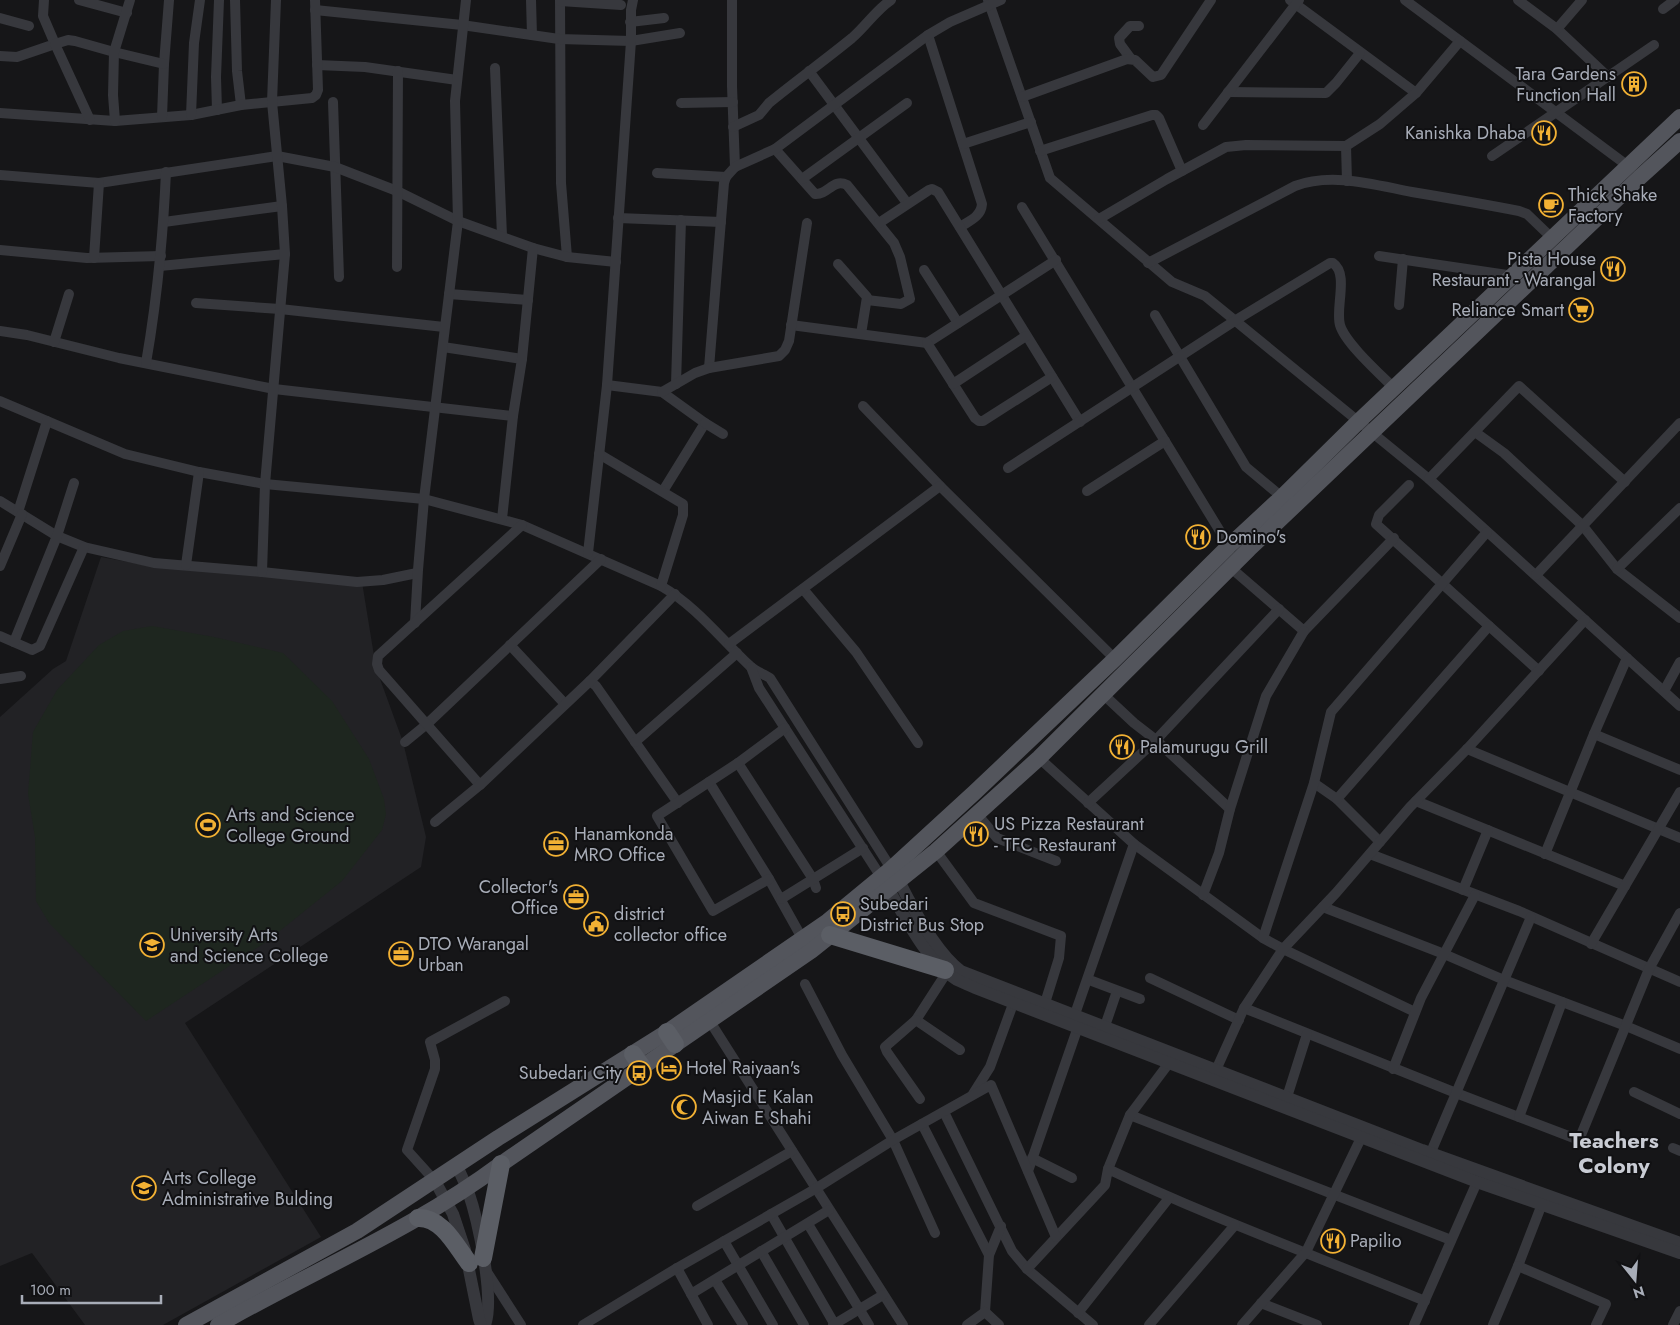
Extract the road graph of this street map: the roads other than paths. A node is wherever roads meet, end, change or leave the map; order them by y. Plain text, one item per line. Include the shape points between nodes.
1 (44, 0) edge
2 (79, 0) edge
3 (130, 0) edge
4 (169, 0) edge
5 (200, 0) edge
6 (219, 0) edge
7 (235, 0) edge
8 (276, 0) edge
9 (466, 0) edge
10 (531, 0) edge
11 (560, 0) edge
12 (633, 0) edge
13 (732, 0) edge
14 (891, 0) edge
15 (1001, 0) edge
16 (1211, 0) edge
17 (1405, 0) edge
18 (1518, 0) edge
19 (1582, 0) edge
20 (1675, 0) edge
21 (1294, 1) edge
22 (989, 2) edge
23 (315, 5) edge
24 (621, 5) dead end
25 (1663, 9) dead end
26 (126, 13) junction
27 (0, 18) edge
28 (664, 18) dead end
29 (630, 22) junction
30 (462, 25) junction
31 (29, 26) dead end
32 (1139, 26) dead end
33 (1557, 28) junction
34 (680, 33) dead end
35 (532, 35) junction
36 (928, 35) junction
37 (559, 39) junction
38 (630, 41) junction
39 (1460, 41) junction
40 (55, 44) junction
41 (1654, 45) dead end
42 (114, 52) junction
43 (1360, 53) junction
44 (0, 56) edge
45 (1131, 59) junction
46 (164, 64) junction
47 (317, 65) junction
48 (495, 68) dead end
49 (398, 71) junction
50 (809, 71) junction
51 (1608, 78) junction
52 (457, 80) junction
53 (1228, 92) junction
54 (1416, 93) junction
55 (1022, 97) junction
56 (272, 102) junction
57 (333, 102) dead end
58 (733, 102) junction
59 (682, 103) dead end
60 (907, 103) dead end
61 (834, 104) junction
62 (242, 105) junction
63 (217, 110) junction
64 (1554, 112) junction
65 (0, 113) edge
66 (191, 114) junction
67 (162, 117) junction
68 (1680, 117) edge
69 (90, 120) junction
70 (115, 121) junction
71 (1031, 122) junction
72 (1203, 126) dead end
73 (733, 127) junction
74 (859, 137) junction
75 (1680, 141) edge
76 (963, 144) junction
77 (1346, 146) junction
78 (775, 149) junction
79 (1040, 151) junction
80 (277, 156) junction
81 (1492, 156) dead end
82 (1628, 166) junction
83 (735, 167) junction
84 (335, 168) junction
85 (1182, 171) junction
86 (166, 172) junction
87 (657, 174) dead end
88 (0, 175) edge
89 (726, 176) junction
90 (802, 179) junction
91 (1347, 180) junction
92 (100, 183) junction
93 (397, 191) junction
94 (907, 203) junction
95 (282, 206) junction
96 (1022, 207) dead end
97 (618, 218) junction
98 (1099, 219) junction
99 (682, 220) junction
100 (458, 221) junction
101 (164, 222) junction
102 (721, 222) junction
103 (806, 223) dead end
104 (879, 223) junction
105 (960, 228) junction
106 (502, 236) junction
107 (1553, 239) junction
108 (534, 248) junction
109 (0, 250) edge
110 (285, 254) junction
111 (1379, 256) dead end
112 (567, 257) junction
113 (94, 258) junction
114 (1403, 259) junction
115 (1056, 260) junction
116 (160, 261) junction
117 (616, 262) junction
118 (1148, 263) junction
119 (838, 264) dead end
120 (397, 267) dead end
121 (924, 270) dead end
122 (1514, 276) junction
123 (339, 277) dead end
124 (69, 294) dead end
125 (449, 294) junction
126 (1001, 295) junction
127 (528, 300) junction
128 (867, 300) junction
129 (196, 303) dead end
130 (1399, 304) dead end
131 (280, 309) junction
132 (1154, 315) dead end
133 (1236, 320) junction
134 (958, 323) junction
135 (791, 325) junction
136 (444, 327) junction
137 (0, 331) edge
138 (861, 334) junction
139 (1026, 336) junction
140 (54, 342) junction
141 (927, 343) junction
142 (443, 348) junction
143 (1179, 358) junction
144 (522, 359) junction
145 (146, 363) junction
146 (709, 368) junction
147 (1052, 377) junction
148 (676, 384) junction
149 (953, 384) junction
150 (607, 385) junction
151 (1132, 388) junction
152 (274, 389) junction
153 (1394, 389) junction
154 (662, 392) junction
155 (0, 401) edge
156 (436, 406) junction
157 (863, 406) dead end
158 (514, 416) junction
159 (47, 421) junction
160 (1080, 422) junction
161 (704, 423) junction
162 (1680, 423) edge
163 (1365, 427) junction
164 (1476, 432) junction
165 (723, 434) dead end
166 (1165, 441) junction
167 (599, 454) junction
168 (1008, 468) dead end
169 (199, 472) junction
170 (1429, 479) junction
171 (1625, 482) junction
172 (74, 483) dead end
173 (266, 484) junction
174 (1409, 485) dead end
175 (940, 486) junction
176 (663, 491) junction
177 (1087, 491) dead end
178 (1282, 497) junction
179 (424, 499) junction
180 (0, 501) edge
181 (1680, 508) edge
182 (20, 513) junction
183 (502, 519) junction
184 (522, 525) junction
185 (1582, 526) junction
186 (1487, 532) junction
187 (57, 536) junction
188 (1394, 538) junction
189 (1229, 546) junction
190 (84, 547) junction
191 (588, 553) junction
192 (602, 559) junction
193 (0, 566) edge
194 (186, 566) junction
195 (1231, 568) junction
196 (1617, 569) junction
197 (262, 572) junction
198 (417, 573) junction
199 (1536, 575) junction
200 (1442, 583) junction
201 (661, 586) junction
202 (803, 589) junction
203 (675, 594) junction
204 (1278, 609) junction
205 (1680, 618) edge
206 (1585, 620) junction
207 (415, 623) junction
208 (1489, 626) junction
209 (1304, 632) junction
210 (0, 636) edge
211 (14, 642) junction
212 (730, 644) junction
213 (510, 646) junction
214 (738, 653) junction
215 (1627, 658) junction
216 (1116, 660) junction
217 (1680, 662) edge
218 (751, 667) junction
219 (1540, 671) junction
220 (21, 676) dead end
221 (0, 679) edge
222 (590, 681) junction
223 (1664, 691) junction
224 (1104, 695) junction
225 (565, 704) junction
226 (1680, 706) edge
227 (427, 724) junction
228 (785, 728) junction
229 (1594, 734) junction
230 (1156, 740) junction
231 (405, 742) dead end
232 (635, 742) junction
233 (918, 743) dead end
234 (1467, 748) junction
235 (1039, 758) junction
236 (738, 763) junction
237 (1680, 770) edge
238 (709, 782) junction
239 (1314, 783) junction
240 (480, 785) junction
241 (1680, 792) edge
242 (1571, 793) junction
243 (1337, 799) junction
244 (1416, 801) junction
245 (678, 802) junction
246 (1088, 803) junction
247 (1230, 809) junction
248 (977, 814) junction
249 (435, 822) dead end
250 (1488, 830) junction
251 (1658, 830) junction
252 (1680, 838) edge
253 (1380, 842) junction
254 (1134, 844) junction
255 (863, 848) junction
256 (936, 851) junction
257 (1370, 854) junction
258 (1545, 854) junction
259 (1056, 861) dead end
260 (769, 879) junction
261 (890, 879) junction
262 (814, 884) junction
263 (1625, 886) junction
264 (1463, 890) junction
265 (1475, 894) junction
266 (1203, 895) junction
267 (781, 899) junction
268 (1323, 907) junction
269 (1680, 913) edge
270 (1531, 917) junction
271 (830, 935) junction
272 (802, 938) junction
273 (1263, 938) junction
274 (1591, 944) junction
275 (1283, 949) junction
276 (1444, 954) junction
277 (1649, 969) junction
278 (946, 971) junction
279 (1150, 978) dead end
280 (1504, 980) junction
281 (1092, 981) dead end
282 (1680, 982) edge
283 (806, 984) dead end
284 (1117, 991) junction
285 (1140, 999) dead end
286 (505, 1001) dead end
287 (1562, 1002) junction
288 (1045, 1003) junction
289 (1013, 1004) junction
290 (1244, 1008) junction
291 (1415, 1012) junction
292 (1074, 1014) junction
293 (709, 1020) junction
294 (916, 1020) junction
295 (1239, 1020) junction
296 (1104, 1026) junction
297 (1626, 1026) junction
298 (1078, 1027) junction
299 (1307, 1034) junction
300 (671, 1038) junction
301 (1680, 1049) edge
302 (960, 1050) dead end
303 (638, 1060) junction
304 (1169, 1063) junction
305 (1394, 1069) junction
306 (1216, 1070) junction
307 (1634, 1092) dead end
308 (1456, 1094) junction
309 (972, 1096) junction
310 (1287, 1097) junction
311 (920, 1099) dead end
312 (944, 1112) junction
313 (1680, 1114) edge
314 (1130, 1115) junction
315 (1519, 1117) junction
316 (922, 1124) junction
317 (1363, 1133) junction
318 (893, 1140) junction
319 (792, 1151) junction
320 (1431, 1152) junction
321 (1032, 1158) junction
322 (501, 1164) junction
323 (457, 1166) junction
324 (1108, 1169) junction
325 (1028, 1171) junction
326 (1072, 1178) dead end
327 (434, 1181) junction
328 (1477, 1182) junction
329 (468, 1189) junction
330 (815, 1189) junction
331 (1334, 1195) junction
332 (1168, 1198) junction
333 (446, 1201) junction
334 (1542, 1204) junction
335 (697, 1206) dead end
336 (829, 1210) junction
337 (771, 1214) junction
338 (418, 1218) junction
339 (808, 1224) junction
340 (1234, 1225) junction
341 (1001, 1226) junction
342 (935, 1234) dead end
343 (1056, 1237) junction
344 (785, 1238) junction
345 (1451, 1240) junction
346 (724, 1241) junction
347 (1680, 1243) edge
348 (761, 1251) junction
349 (1306, 1252) junction
350 (1680, 1253) edge
351 (989, 1256) junction
352 (479, 1264) junction
353 (738, 1265) junction
354 (1518, 1266) junction
355 (677, 1268) junction
356 (1027, 1269) junction
357 (716, 1280) junction
358 (691, 1294) junction
359 (883, 1294) junction
360 (1425, 1301) junction
361 (1262, 1304) junction
362 (858, 1309) junction
363 (1680, 1311) edge
364 (986, 1312) junction
365 (1078, 1313) junction
366 (226, 1323) edge
367 (186, 1325) edge
368 (481, 1325) edge
369 (485, 1325) edge
370 (521, 1325) edge
371 (584, 1325) edge
372 (708, 1325) edge
373 (743, 1325) edge
374 (773, 1325) edge
375 (804, 1325) edge
376 (834, 1325) edge
377 (869, 1325) edge
378 (903, 1325) edge
379 (967, 1325) edge
380 (999, 1325) edge
381 (1093, 1325) edge
382 (1149, 1325) edge
383 (1242, 1325) edge
384 (1317, 1325) edge
385 (1414, 1325) edge
386 (1493, 1325) edge
387 (1596, 1325) edge
388 (1673, 1325) edge

1 - 40 street via 43,16
2 - 26 street
3 - 26 street
4 - 46 street
5 - 66 street via 194,43
6 - 63 street
7 - 62 street via 237,71
8 - 56 street
9 - 30 street
10 - 35 street
11 - 24 street
11 - 37 street
12 - 29 street
13 - 58 street
14 - 50 street via 852,38
15 - 22 street
16 - 45 street via 1161,75 1152,77
17 - 39 street
18 - 33 street
19 - 33 street
20 - 25 street
21 - 43 street
21 - 53 street
22 - 36 street
22 - 55 street
23 - 30 street
23 - 47 street
26 - 42 street
27 - 31 street
28 - 29 street
29 - 38 street
30 - 35 street
30 - 52 street
32 - 45 street via 1130,26 1119,38
33 - 51 street
34 - 38 street
35 - 37 street
36 - 61 street
36 - 76 street
37 - 38 street
37 - 112 street via 561,183
38 - 97 street
39 - 54 street
39 - 64 street
40 - 42 street via 68,40
40 - 44 street via 17,57
40 - 69 street
41 - 51 street
42 - 46 street
42 - 70 street via 112,95
43 - 53 street via 1326,93
43 - 54 street
45 - 55 street
46 - 67 street
47 - 49 street
47 - 56 street via 316,95 307,99
48 - 106 street
49 - 52 street
49 - 93 street
50 - 61 street
50 - 73 street via 768,103 759,115
51 - 64 street
52 - 100 street
53 - 72 street
54 - 77 street via 1380,124
55 - 71 street
56 - 62 street
56 - 80 street
57 - 84 street
58 - 59 street
58 - 73 street
60 - 74 street
61 - 74 street
61 - 78 street
62 - 63 street
63 - 66 street
64 - 81 street
64 - 82 street
65 - 69 street
66 - 67 street
67 - 70 street
68 - 82 main road
69 - 70 street
71 - 76 street
71 - 79 street
73 - 83 street
74 - 90 street
74 - 94 street
75 - 163 main road
76 - 105 street via 982,204 977,216
77 - 85 street via 1226,147
77 - 91 street
78 - 83 street
78 - 90 street
79 - 85 street via 1156,115
79 - 98 street via 1050,178
80 - 84 street
80 - 86 street
80 - 95 street
82 - 107 main road
83 - 89 street
84 - 93 street
84 - 123 street
85 - 98 street
86 - 92 street
86 - 101 street
87 - 89 street
88 - 92 street
89 - 102 street
90 - 104 street via 819,195 836,183 844,183
91 - 107 street via 1519,210
91 - 118 street via 1305,182 1294,186
92 - 113 street
93 - 100 street
93 - 120 street
94 - 104 street
94 - 105 street via 929,190 935,190
95 - 101 street
95 - 110 street
96 - 115 street
97 - 99 street
97 - 117 street
98 - 118 street
99 - 102 street
99 - 148 street
100 - 106 street
100 - 125 street
101 - 116 street
102 - 146 street
103 - 135 street
104 - 128 street via 897,250 910,299 901,304
105 - 126 street
106 - 108 street
107 - 122 main road
108 - 112 street
108 - 127 street
109 - 113 street
110 - 116 street
110 - 131 street
111 - 114 street
112 - 117 street
113 - 116 street
114 - 122 street
114 - 130 street
115 - 126 street
115 - 151 street
116 - 145 street
117 - 150 street
118 - 133 street via 1172,282 1205,296
119 - 128 street via 865,293
121 - 134 street
122 - 153 main road
124 - 140 street
125 - 127 street
125 - 136 street
126 - 134 street
126 - 139 street
127 - 144 street
128 - 138 street
129 - 131 street
131 - 136 street
131 - 152 street
132 - 143 street
133 - 143 street
133 - 153 street via 1334,263 1341,273 1340,326 1359,353
133 - 163 street
134 - 141 street
135 - 138 street
135 - 146 street via 789,341 778,356
136 - 142 street
137 - 140 street
138 - 141 street
139 - 147 street
139 - 149 street
140 - 145 street
141 - 149 street
142 - 144 street
142 - 156 street
143 - 151 street
143 - 178 street via 1246,467
144 - 158 street
145 - 152 street
146 - 148 street
147 - 149 street via 983,421 975,418
147 - 160 street
148 - 154 street
150 - 154 street
150 - 167 street
151 - 160 street
151 - 166 street
152 - 156 street
152 - 173 street
153 - 163 main road
154 - 161 street
155 - 159 street
156 - 158 street
156 - 179 street
157 - 175 street
158 - 183 street
159 - 169 street via 124,454
159 - 182 street
160 - 168 street
161 - 165 street
161 - 176 street
162 - 171 street
163 - 170 street
163 - 178 main road
163 - 195 main road
164 - 170 street
164 - 171 street via 1519,386
164 - 185 street
166 - 177 street
166 - 189 street
167 - 176 street
167 - 191 street
169 - 173 street
169 - 194 street
170 - 186 street
171 - 185 street
172 - 187 street
173 - 179 street
173 - 197 street
174 - 188 street via 1376,521
175 - 202 street
175 - 216 street
176 - 201 street via 683,504 684,509
178 - 189 main road
179 - 183 street
179 - 198 street
180 - 182 street
181 - 196 street
182 - 187 street
182 - 193 street
183 - 184 street
184 - 191 street
184 - 207 street
185 - 196 street
185 - 199 street
186 - 199 street
186 - 200 street
187 - 190 street
187 - 211 street
188 - 200 street
188 - 209 street
189 - 216 main road
190 - 194 street via 154,563
190 - 211 street via 40,646 32,650
191 - 192 street
192 - 201 street
192 - 213 street
194 - 197 street
195 - 204 street
195 - 224 main road
196 - 205 street
197 - 198 street via 370,582
198 - 207 street
199 - 206 street
200 - 208 street
200 - 239 street via 1331,712
201 - 203 street
202 - 212 street
202 - 233 street via 856,652
203 - 212 street
203 - 222 street
204 - 209 street
204 - 230 street
206 - 215 street
206 - 219 street
207 - 227 street via 378,656 377,664
208 - 219 street
208 - 243 street
209 - 247 street via 1266,696
210 - 211 street
212 - 214 street
213 - 225 street
213 - 227 street
214 - 218 street
214 - 232 street
215 - 223 street
215 - 229 street
216 - 261 main road via 975,792
217 - 223 street
218 - 228 street via 759,688
218 - 261 street via 770,678
219 - 234 street
220 - 221 street
222 - 225 street
222 - 232 street
223 - 226 street
224 - 230 street
224 - 235 main road
225 - 240 street
227 - 231 street
227 - 240 street
228 - 236 street
228 - 255 street
229 - 237 street
229 - 242 street
230 - 246 street
230 - 247 street
232 - 245 street
234 - 242 street
234 - 244 street
235 - 246 street
235 - 248 main road
236 - 238 street
236 - 262 street
238 - 245 street
238 - 260 street
239 - 243 street
239 - 273 street
240 - 249 street
241 - 251 street
242 - 251 street
242 - 258 street
243 - 253 street
244 - 250 street
244 - 253 street
245 - 260 street via 657,816 713,911
246 - 254 street
247 - 266 street via 1219,853
248 - 256 main road
248 - 259 street via 997,838
250 - 258 street
250 - 264 street
251 - 252 street
251 - 263 street
253 - 257 street
254 - 266 street
254 - 292 street
255 - 261 street
255 - 262 street
256 - 261 main road
256 - 288 street via 974,903 1060,936 1059,958
257 - 264 street
257 - 268 street
258 - 263 street
260 - 267 street
261 - 271 main road
261 - 272 main road
261 - 278 street via 922,944
261 - 288 street via 955,967
262 - 267 street
263 - 274 street
264 - 265 street
265 - 270 street
265 - 276 street
266 - 273 street
267 - 272 street
268 - 275 street
268 - 276 street
269 - 277 street
270 - 274 street
270 - 280 street
271 - 278 highway
271 - 293 main road
272 - 300 main road
273 - 275 street
274 - 277 street
275 - 290 street
275 - 291 street
276 - 280 street
276 - 291 street
277 - 282 street
277 - 297 street
278 - 289 street via 956,979
278 - 294 street
279 - 295 street
280 - 287 street
280 - 308 street
281 - 284 street
283 - 318 street via 842,1055
284 - 285 street
284 - 296 street
286 - 327 street via 430,1042 435,1069 407,1150
287 - 297 street
287 - 315 street
288 - 292 street
289 - 298 street
289 - 309 street via 990,1067
290 - 295 street
290 - 299 street
291 - 305 street
292 - 296 street
293 - 300 main road
293 - 319 street
294 - 302 street
294 - 311 street via 887,1044 885,1050
295 - 306 street
296 - 306 street
297 - 301 street
297 - 315 street via 1579,1140
298 - 304 street
298 - 321 street
299 - 305 street
299 - 310 street
300 - 303 main road
303 - 322 main road
303 - 323 main road via 498,1138
304 - 314 street
304 - 317 street
305 - 308 street
306 - 310 street
307 - 313 street
308 - 315 street
308 - 320 street
309 - 312 street
309 - 325 street via 991,1085
310 - 317 street
312 - 316 street
312 - 341 street
314 - 324 street
314 - 331 street
316 - 318 street
316 - 351 street
317 - 320 street
317 - 328 street
317 - 331 street
318 - 330 street
318 - 342 street
319 - 330 street
319 - 335 street
320 - 347 street
321 - 325 street
321 - 326 street
322 - 329 main road
322 - 352 highway
323 - 327 main road
323 - 329 street
324 - 332 street
324 - 343 street via 1105,1185
325 - 343 street
327 - 333 street
327 - 367 main road via 357,1231
328 - 334 street
328 - 345 street
329 - 333 main road
329 - 352 street
330 - 336 street
330 - 337 street
331 - 345 street
331 - 349 street
332 - 340 street
332 - 365 street
333 - 338 main road
333 - 352 street
334 - 350 street
334 - 354 street
336 - 339 street
336 - 359 street
337 - 344 street
337 - 346 street
338 - 352 highway via 426,1218 443,1229
338 - 366 main road
339 - 344 street
339 - 362 street
340 - 349 street
340 - 382 street
341 - 351 street
341 - 356 street via 1012,1251
343 - 356 street
344 - 348 street
344 - 376 street
345 - 360 street
346 - 353 street
346 - 355 street
348 - 353 street
348 - 375 street
349 - 360 street
349 - 361 street
351 - 364 street
352 - 368 street
352 - 369 street via 488,1308
352 - 370 street
353 - 357 street
353 - 374 street
354 - 386 street
354 - 387 street via 1606,1304
355 - 358 street
355 - 371 street
356 - 365 street
357 - 358 street
357 - 373 street
358 - 372 street
359 - 362 street
359 - 378 street
360 - 385 street
361 - 383 street
361 - 384 street
362 - 376 street
362 - 377 street
363 - 388 street
364 - 379 street
364 - 380 street
365 - 381 street

